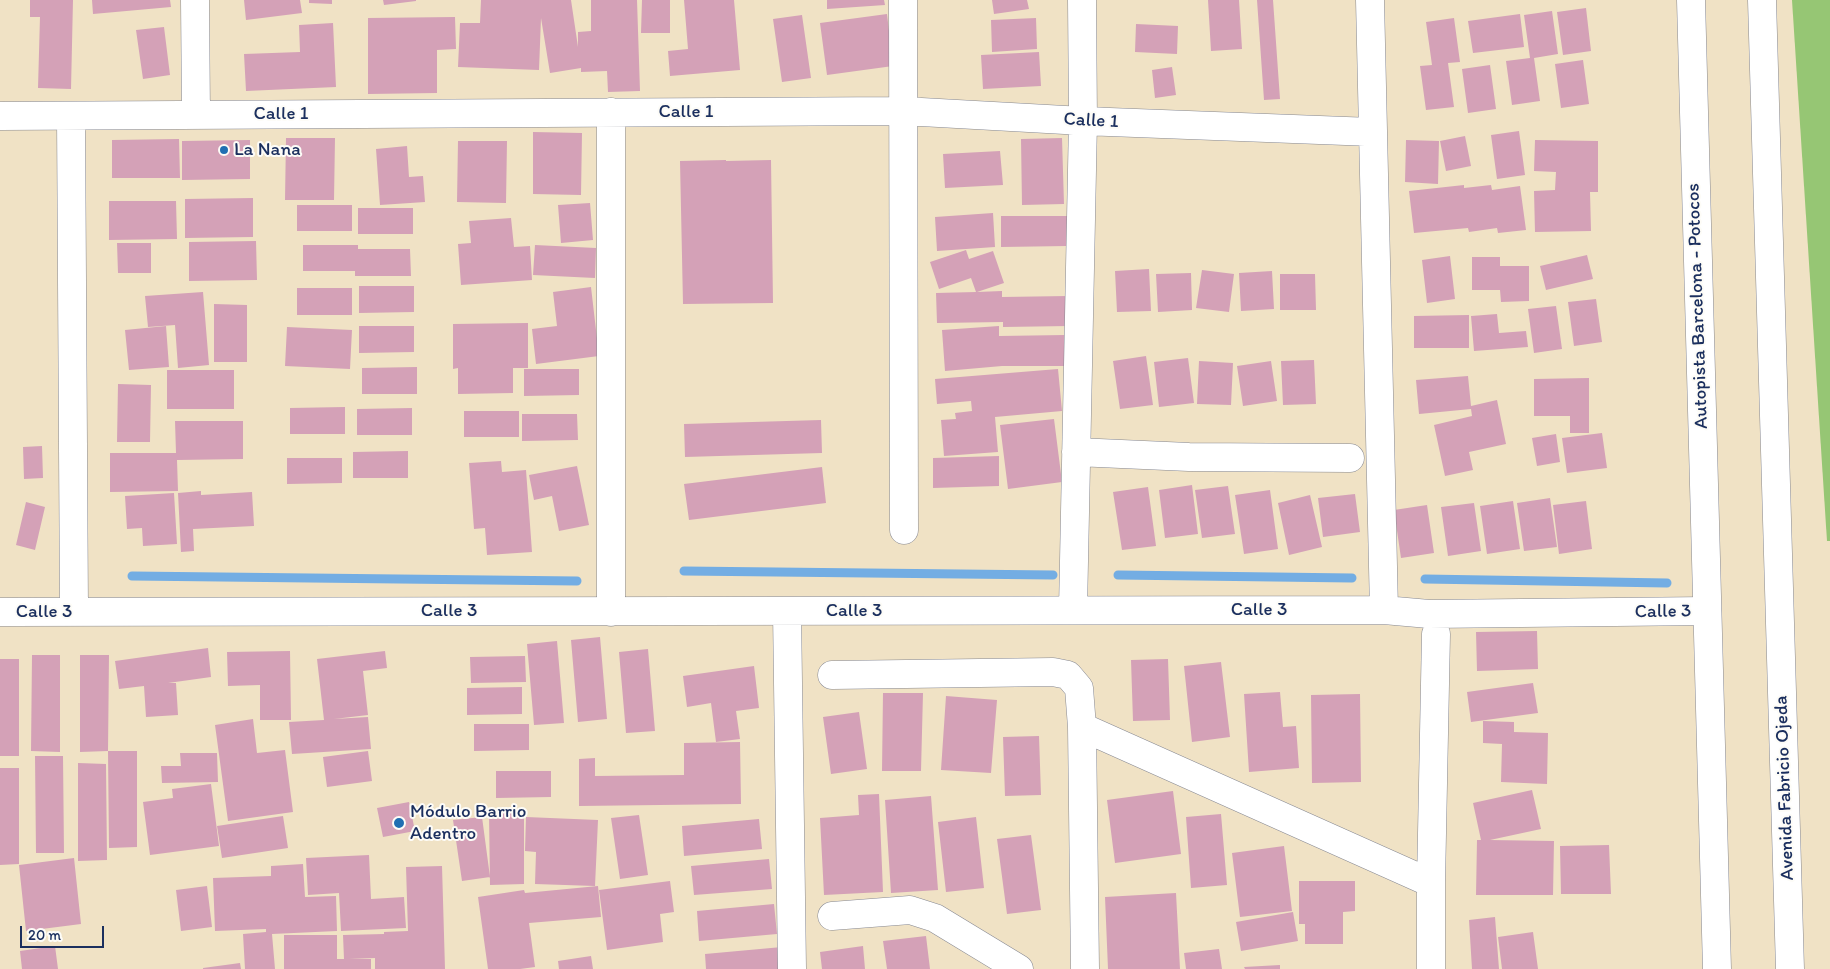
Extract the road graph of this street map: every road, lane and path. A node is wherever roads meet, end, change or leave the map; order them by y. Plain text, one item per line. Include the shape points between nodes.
1 (196, 0) edge
2 (903, 0) edge
3 (1082, 0) edge
4 (1370, 0) edge
5 (1691, 0) edge
6 (1762, 0) edge
7 (903, 111) junction
8 (611, 112) junction
9 (196, 115) junction
10 (0, 116) edge
11 (71, 116) junction
12 (1083, 121) junction
13 (1372, 132) junction
14 (1076, 452) junction
15 (1350, 458) dead end
16 (904, 530) dead end
17 (1074, 610) junction
18 (1384, 610) junction
19 (787, 611) junction
20 (1707, 611) junction
21 (0, 612) edge
22 (74, 612) junction
23 (611, 612) junction
24 (1436, 634) dead end
25 (832, 675) dead end
26 (1082, 727) junction
27 (1430, 883) junction
28 (832, 916) dead end
29 (792, 969) edge
30 (1019, 969) edge
31 (1085, 969) edge
32 (1431, 969) edge
33 (1717, 969) edge
34 (1790, 969) edge

1 - 9 street
2 - 7 street
3 - 12 street
4 - 13 street
5 - 20 street, Autopista Barcelona - Potocos
6 - 34 street, Avenida Fabricio Ojeda
7 - 8 street, Calle 1
7 - 12 street, Calle 1
7 - 16 street
8 - 9 street, Calle 1
8 - 23 street
9 - 11 street, Calle 1
10 - 11 street, Calle 1
11 - 22 street
12 - 13 street, Calle 1
12 - 14 street
13 - 18 street
14 - 15 street via 1189,457
14 - 17 street
17 - 18 street, Calle 3
17 - 19 street, Calle 3
18 - 20 street, Calle 3 via 1429,614
19 - 23 street, Calle 3
19 - 29 street
20 - 33 street
21 - 22 street, Calle 3
22 - 23 street, Calle 3
24 - 27 street
25 - 26 street via 1053,672 1068,675 1079,688
26 - 27 street
26 - 31 street
27 - 32 street
28 - 30 street via 910,910 935,918

